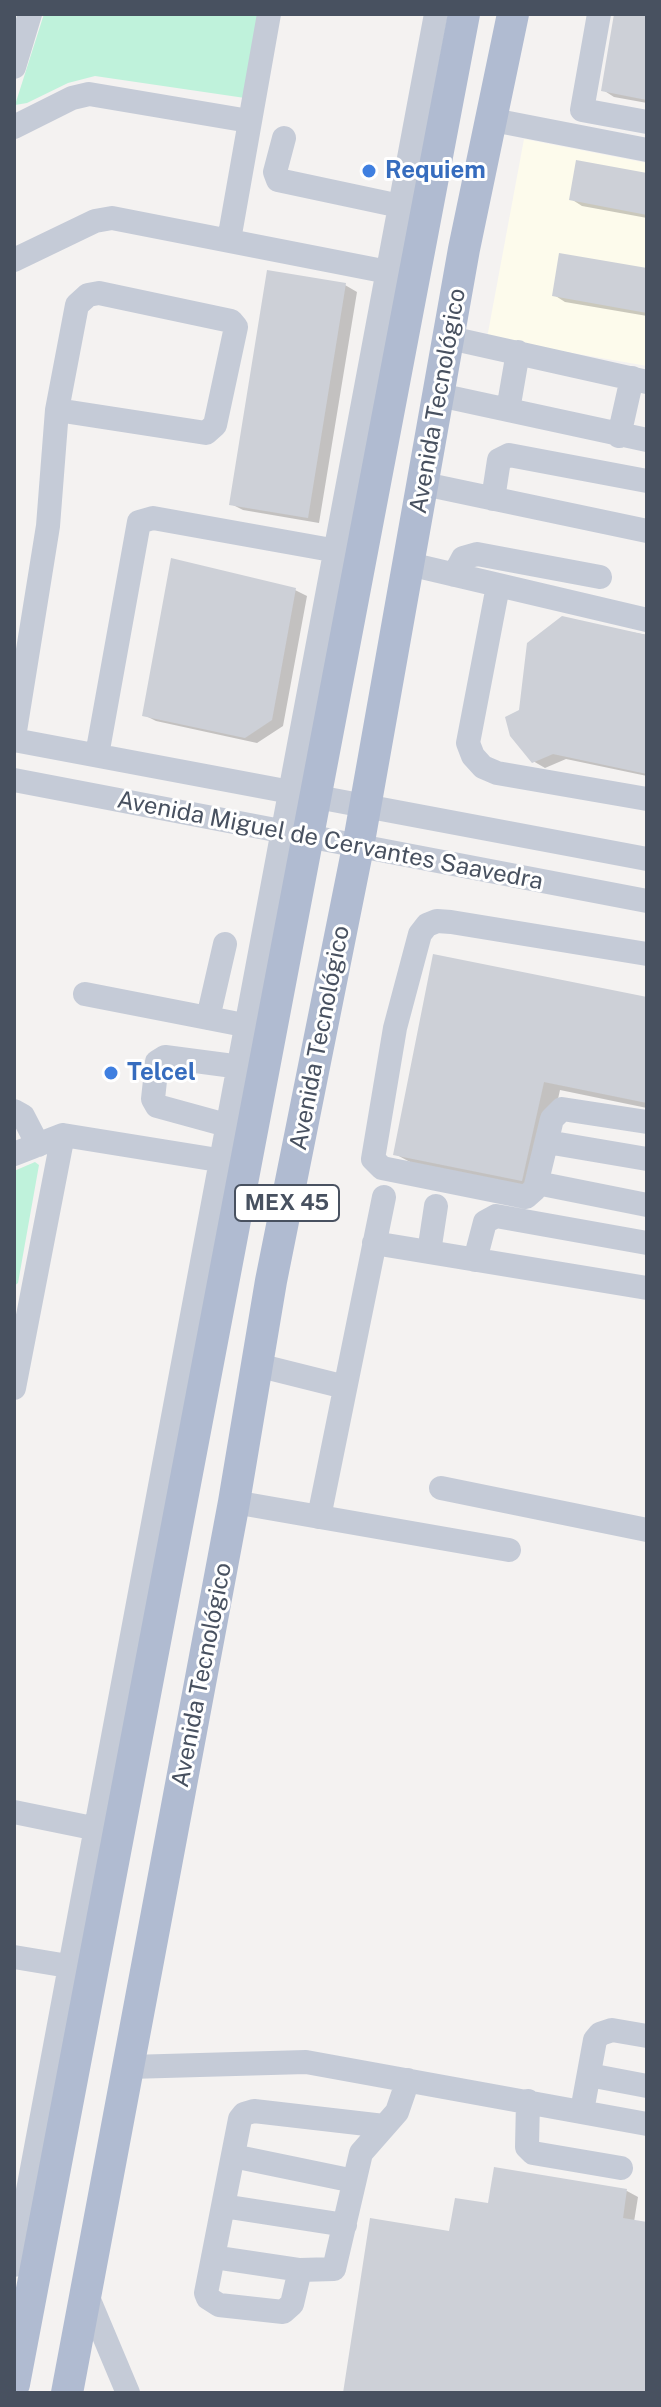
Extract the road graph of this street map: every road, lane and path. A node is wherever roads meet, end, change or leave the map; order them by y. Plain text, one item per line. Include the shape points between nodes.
1 (30, 14) edge
2 (269, 14) edge
3 (436, 14) edge
4 (464, 14) edge
5 (513, 14) edge
6 (599, 14) edge
7 (14, 67) edge
8 (493, 120) junction
9 (249, 121) junction
10 (647, 122) edge
11 (14, 127) edge
12 (284, 138) dead end
13 (647, 150) edge
14 (400, 206) junction
15 (229, 240) junction
16 (14, 260) edge
17 (388, 272) junction
18 (450, 338) junction
19 (518, 352) junction
20 (640, 380) edge
21 (439, 395) junction
22 (57, 410) junction
23 (508, 410) junction
24 (619, 436) junction
25 (647, 440) edge
26 (647, 481) edge
27 (424, 484) junction
28 (493, 499) junction
29 (647, 531) edge
30 (337, 551) junction
31 (409, 564) junction
32 (454, 575) junction
33 (600, 577) dead end
34 (498, 586) junction
35 (647, 620) edge
36 (14, 738) edge
37 (97, 755) junction
38 (125, 760) junction
39 (14, 780) edge
40 (302, 794) junction
41 (647, 799) edge
42 (119, 800) junction
43 (365, 805) junction
44 (442, 821) junction
45 (296, 834) junction
46 (358, 847) junction
47 (647, 859) edge
48 (435, 862) junction
49 (647, 901) edge
50 (225, 944) dead end
51 (647, 954) edge
52 (85, 994) dead end
53 (208, 1018) junction
54 (249, 1026) junction
55 (241, 1067) junction
56 (14, 1111) edge
57 (647, 1122) edge
58 (230, 1126) junction
59 (63, 1135) junction
60 (547, 1142) junction
61 (38, 1145) junction
62 (14, 1154) edge
63 (647, 1159) edge
64 (224, 1161) junction
65 (537, 1183) junction
66 (384, 1197) dead end
67 (647, 1205) edge
68 (436, 1206) dead end
69 (374, 1243) junction
70 (647, 1243) edge
71 (429, 1252) junction
72 (475, 1260) junction
73 (647, 1288) edge
74 (22, 1310) edge
75 (257, 1365) junction
76 (345, 1387) junction
77 (14, 1388) edge
78 (441, 1488) dead end
79 (234, 1502) junction
80 (319, 1517) junction
81 (647, 1530) edge
82 (509, 1550) dead end
83 (14, 1812) edge
84 (107, 1831) junction
85 (14, 1957) edge
86 (82, 1969) junction
87 (647, 2036) edge
88 (129, 2067) junction
89 (589, 2075) junction
90 (408, 2080) junction
91 (647, 2086) edge
92 (528, 2101) junction
93 (582, 2111) junction
94 (647, 2124) edge
95 (384, 2126) junction
96 (233, 2156) junction
97 (621, 2168) dead end
98 (354, 2181) junction
99 (223, 2206) junction
100 (345, 2225) junction
101 (213, 2257) junction
102 (14, 2265) edge
103 (300, 2270) junction
104 (86, 2293) junction
105 (14, 2384) edge
106 (67, 2393) edge
107 (128, 2393) edge

1 - 7 street
2 - 9 street
3 - 14 street
4 - 40 main road, Avenida Tecnológico / MEX 45
5 - 8 main road, Avenida Tecnológico / MEX 45
6 - 10 street via 582,110
8 - 13 street
8 - 18 main road, Avenida Tecnológico / MEX 45
9 - 11 street via 89,94
9 - 15 street
12 - 14 street via 275,172 278,180
14 - 17 street
15 - 16 street via 112,218
15 - 17 street
17 - 30 street
18 - 19 street
18 - 21 main road, Avenida Tecnológico / MEX 45
19 - 20 street
19 - 23 street
20 - 24 street
21 - 23 street
21 - 27 main road, Avenida Tecnológico / MEX 45
22 - 22 street via 74,313 88,295 231,321 236,327 215,425 206,433
22 - 36 street via 48,526
23 - 24 street
24 - 25 street
26 - 28 street via 509,455 499,460
27 - 28 street
27 - 31 main road, Avenida Tecnológico / MEX 45
28 - 29 street
30 - 37 street via 153,518 139,522
30 - 40 street
31 - 32 street
31 - 43 main road, Avenida Tecnológico / MEX 45
32 - 33 street via 463,558 477,554
32 - 34 street
34 - 35 street
34 - 41 street via 468,743 473,756 497,773
36 - 37 street, Avenida Miguel de Cervantes Saavedra
37 - 38 street, Avenida Miguel de Cervantes Saavedra
38 - 40 street, Avenida Miguel de Cervantes Saavedra
38 - 42 street
39 - 42 street, Avenida Miguel de Cervantes Saavedra
40 - 43 street, Avenida Miguel de Cervantes Saavedra
40 - 45 main road, Avenida Tecnológico / MEX 45
42 - 45 street, Avenida Miguel de Cervantes Saavedra
43 - 44 street, Avenida Miguel de Cervantes Saavedra
43 - 46 main road, Avenida Tecnológico / MEX 45
44 - 47 street, Avenida Miguel de Cervantes Saavedra
44 - 48 street
45 - 46 street, Avenida Miguel de Cervantes Saavedra
45 - 54 street
45 - 84 main road, Avenida Tecnológico / MEX 45
46 - 48 street, Avenida Miguel de Cervantes Saavedra
46 - 75 main road, Avenida Tecnológico / MEX 45
48 - 49 street, Avenida Miguel de Cervantes Saavedra
50 - 53 street
51 - 65 street via 451,922 437,921 420,934 387,1070 376,1165 522,1197 533,1193
52 - 53 street
53 - 54 street
54 - 55 street
55 - 58 street
55 - 58 street via 165,1057 157,1062 157,1106
56 - 61 street via 23,1116
57 - 60 street via 562,1109 552,1119
58 - 64 street
59 - 61 street
59 - 64 street
59 - 74 street
60 - 63 street
60 - 65 street
61 - 62 street
64 - 84 street
65 - 67 street
66 - 69 street
68 - 71 street
69 - 71 street
69 - 76 street
70 - 72 street via 496,1216 485,1222
71 - 72 street
72 - 73 street
74 - 77 street
75 - 76 street
75 - 79 main road, Avenida Tecnológico / MEX 45
76 - 80 street
78 - 81 street
79 - 80 street
79 - 88 main road, Avenida Tecnológico / MEX 45
80 - 82 street
83 - 84 street
84 - 86 main road, Avenida Tecnológico / MEX 45
85 - 86 street
86 - 102 street
86 - 105 main road, Avenida Tecnológico / MEX 45
87 - 89 street via 604,2030 595,2040
88 - 90 street via 283,2060
88 - 104 main road, Avenida Tecnológico / MEX 45
89 - 91 street
89 - 93 street
90 - 92 street
90 - 95 street via 401,2106
92 - 93 street
92 - 97 street via 527,2147 533,2153
93 - 94 street
95 - 96 street via 248,2112 240,2119
95 - 98 street via 361,2153
96 - 98 street
96 - 99 street
98 - 100 street
99 - 100 street
99 - 101 street
100 - 103 street via 334,2269
101 - 103 street
101 - 103 street via 206,2293 219,2305 287,2310
104 - 106 main road, Avenida Tecnológico / MEX 45
104 - 107 street

